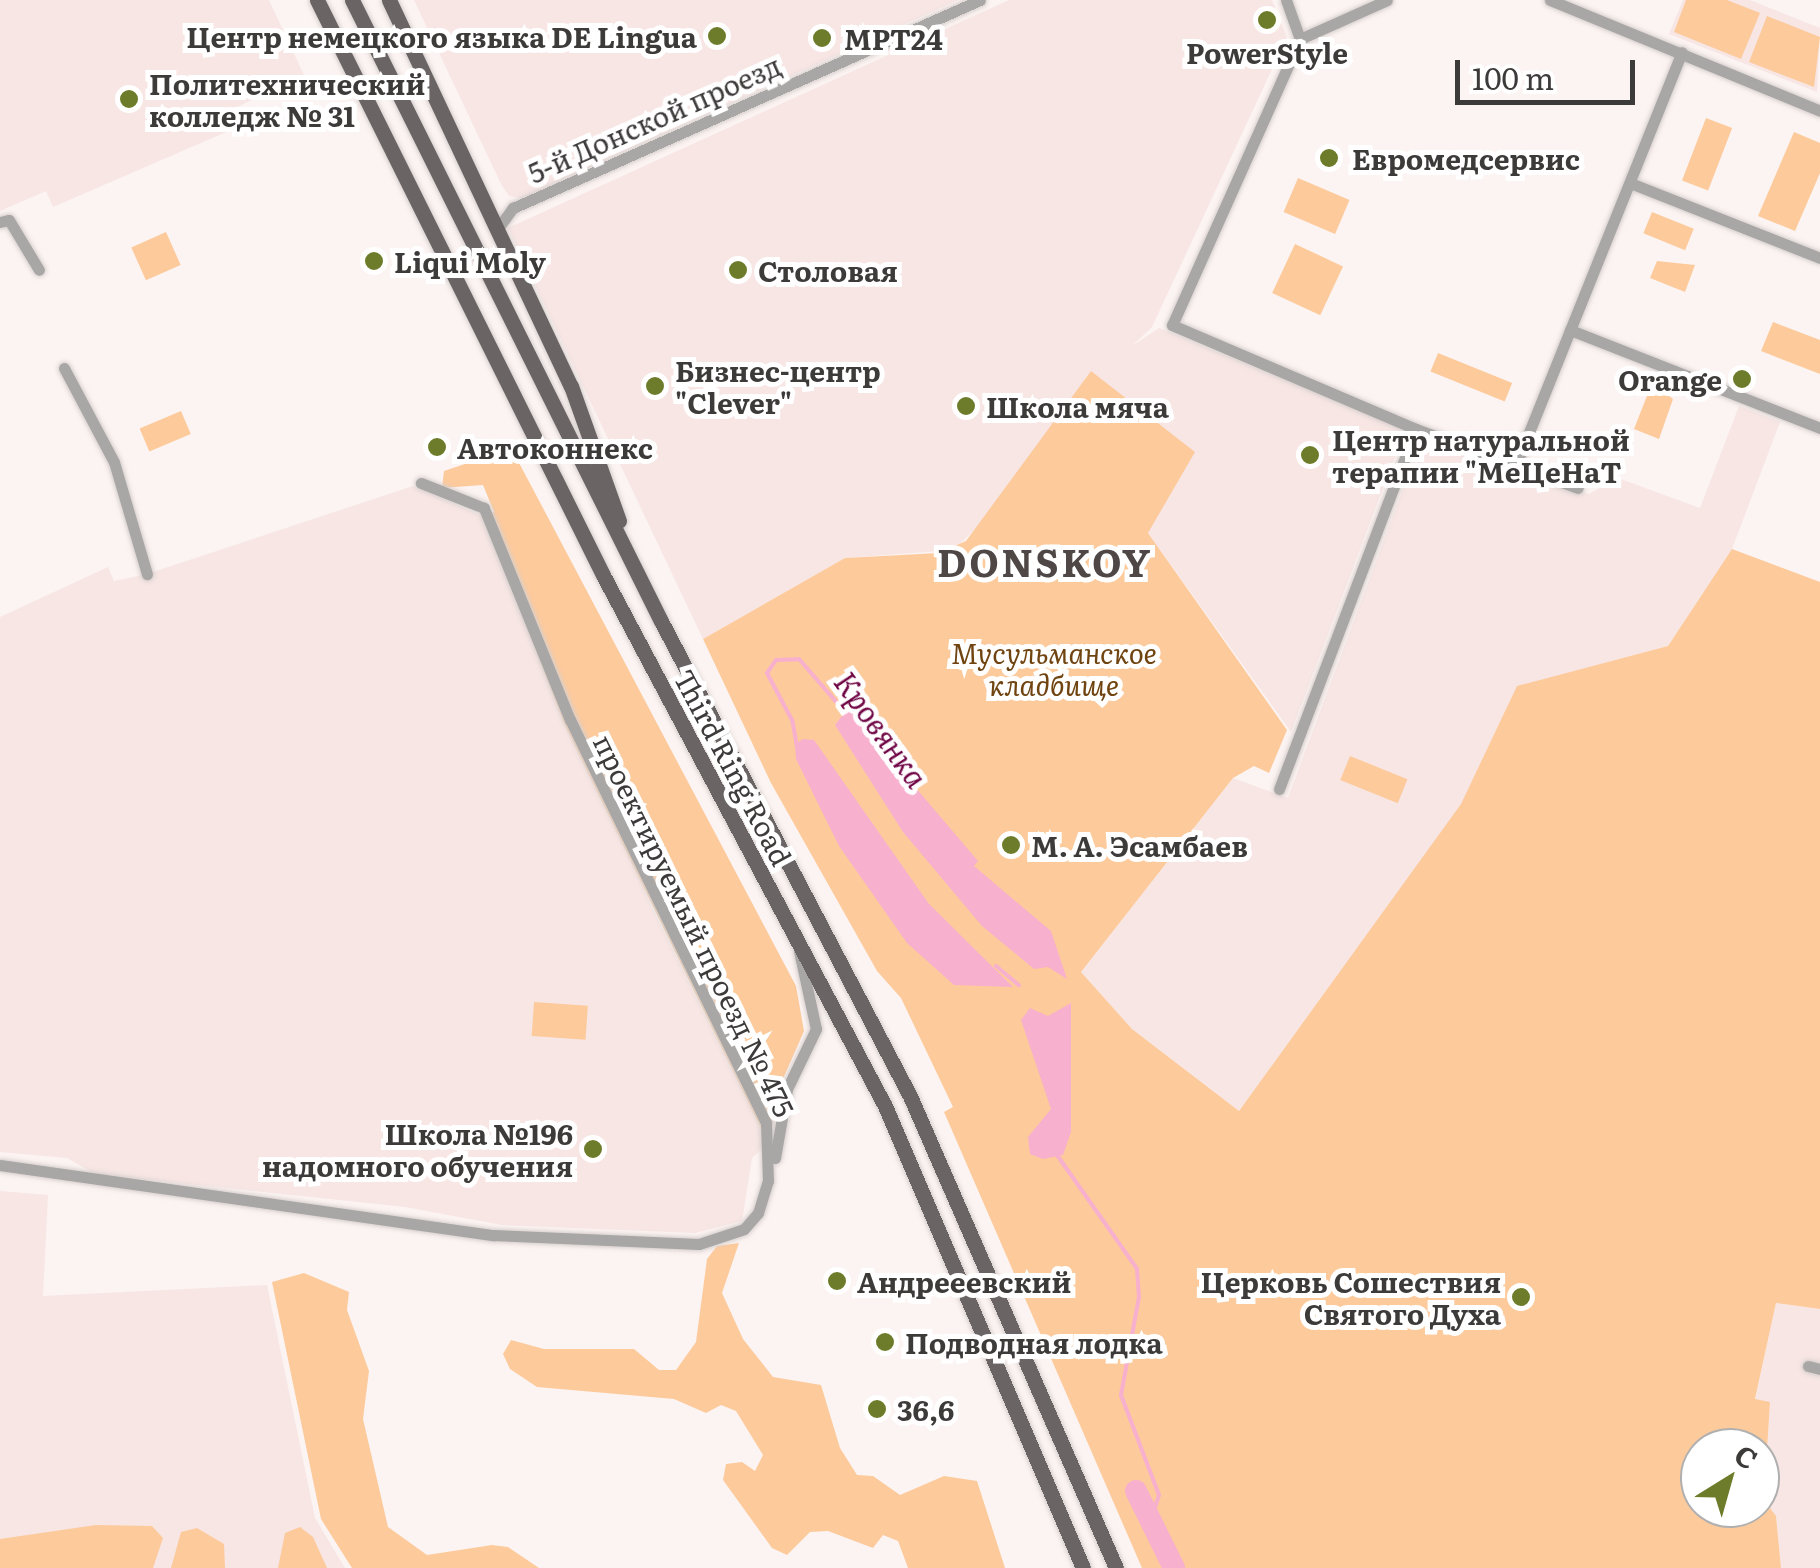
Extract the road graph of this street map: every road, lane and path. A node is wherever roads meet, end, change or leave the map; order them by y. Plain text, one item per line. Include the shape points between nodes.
1 (317, 0) edge
2 (352, 0) edge
3 (390, 0) edge
4 (980, 0) edge
5 (1286, 0) edge
6 (1386, 0) edge
7 (1550, 0) edge
8 (1300, 38) junction
9 (1682, 52) junction
10 (1820, 111) edge
11 (1630, 182) junction
12 (484, 202) junction
13 (513, 208) junction
14 (0, 222) edge
15 (496, 231) junction
16 (1820, 258) edge
17 (39, 270) dead end
18 (1570, 330) junction
19 (64, 368) dead end
20 (1820, 428) edge
21 (1416, 429) junction
22 (1515, 467) junction
23 (421, 483) dead end
24 (1578, 488) dead end
25 (627, 554) junction
26 (147, 574) dead end
27 (1279, 789) dead end
28 (794, 932) junction
29 (0, 1164) edge
30 (768, 1181) junction
31 (1083, 1568) edge
32 (1116, 1568) edge

1 - 28 main road, Third Ring Road via 603,575
2 - 25 main road, Third Ring Road
3 - 12 main road
4 - 13 street, 5-й Донской проезд
5 - 8 street
6 - 8 street
7 - 9 street
8 - 21 street via 1172,317 1178,330
9 - 10 street
9 - 11 street
11 - 16 street
11 - 18 street
12 - 13 street, 5-й Донской проезд
12 - 15 main road
13 - 15 street, 5-й Донской проезд
14 - 17 street via 9,220
15 - 25 main road via 571,386 606,473
18 - 20 street
18 - 22 street
19 - 26 street via 119,476
21 - 22 street
21 - 27 street
22 - 24 street
23 - 30 street, проектируемый проезд № 475 via 484,508 570,720 766,1123
25 - 32 main road, Third Ring Road via 910,1096
28 - 30 street via 816,1029 787,1088
28 - 31 main road, Third Ring Road via 885,1106
29 - 30 street, проектируемый проезд № 475 via 493,1235 699,1244 744,1229

